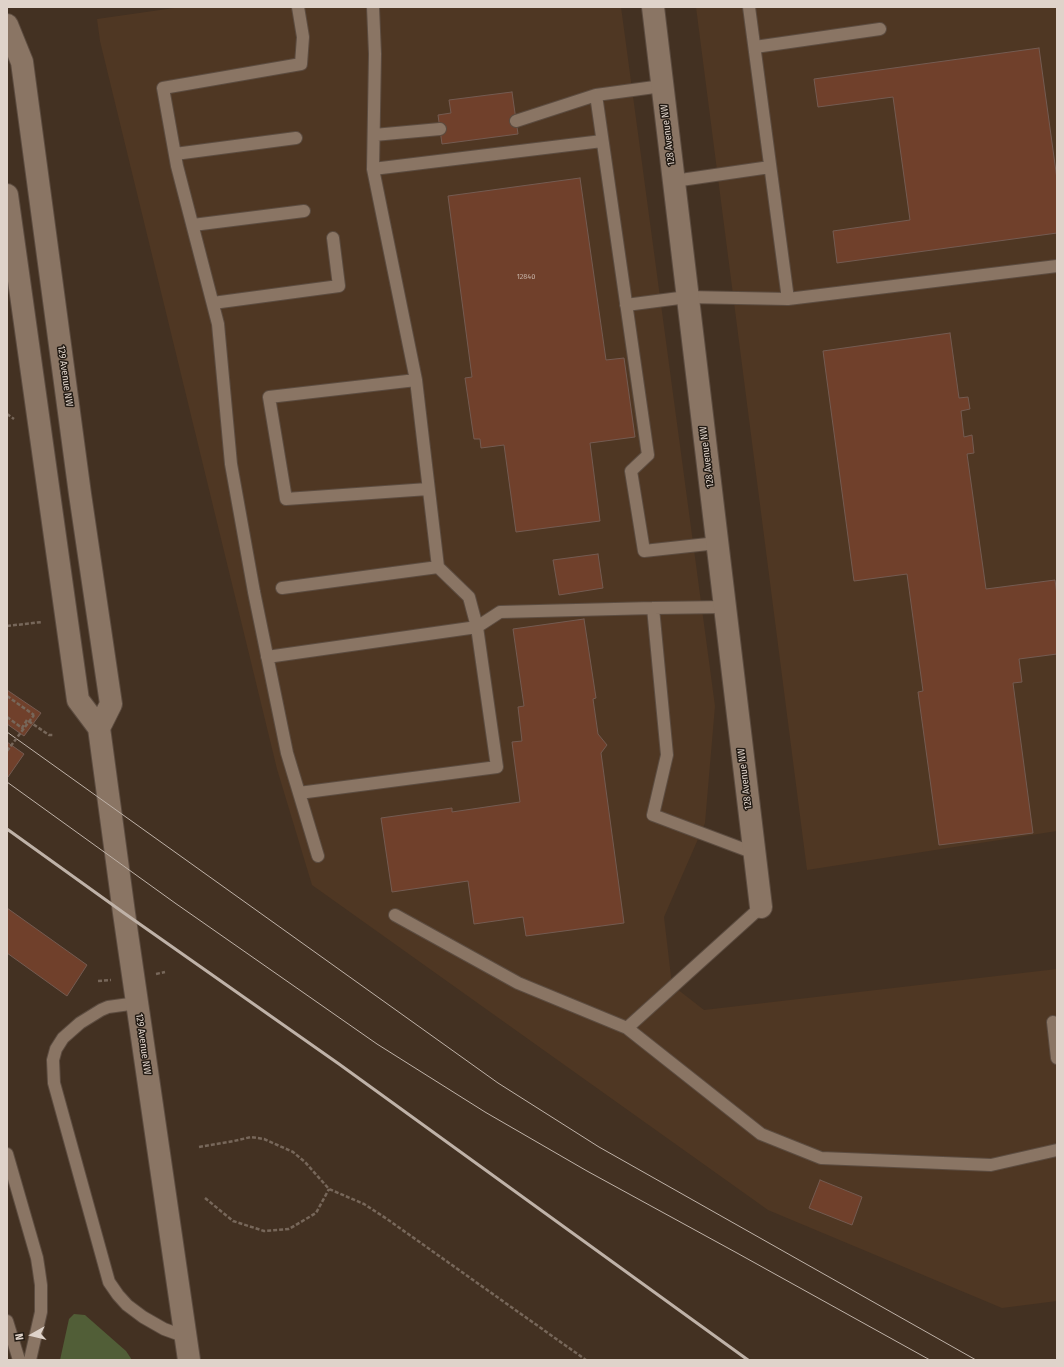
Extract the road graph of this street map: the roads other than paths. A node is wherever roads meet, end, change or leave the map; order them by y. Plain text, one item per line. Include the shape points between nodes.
1 (298, 7) edge
2 (373, 7) edge
3 (653, 7) edge
4 (749, 7) edge
5 (7, 25) edge
6 (880, 29) dead end
7 (755, 47) junction
8 (662, 86) junction
9 (596, 95) junction
10 (516, 121) dead end
11 (440, 130) dead end
12 (374, 135) junction
13 (296, 138) dead end
14 (602, 141) junction
15 (175, 154) junction
16 (770, 168) junction
17 (373, 169) junction
18 (674, 181) junction
19 (7, 195) edge
20 (304, 211) dead end
21 (193, 225) junction
22 (333, 238) dead end
23 (1057, 266) edge
24 (688, 297) junction
25 (788, 299) junction
26 (213, 303) junction
27 (626, 305) junction
28 (416, 380) junction
29 (428, 489) junction
30 (717, 543) junction
31 (438, 567) junction
32 (282, 588) dead end
33 (725, 607) junction
34 (652, 608) junction
35 (477, 627) junction
36 (267, 657) junction
37 (99, 728) junction
38 (299, 793) junction
39 (754, 853) junction
40 (318, 856) dead end
41 (761, 907) joint
42 (395, 915) dead end
43 (137, 1003) junction
44 (1053, 1022) dead end
45 (627, 1028) junction
46 (1057, 1058) edge
47 (1057, 1150) edge
48 (7, 1154) edge
49 (7, 1321) edge
50 (186, 1337) junction
51 (19, 1360) edge
52 (30, 1360) edge
53 (190, 1360) edge

1 - 15 lane via 304,37 301,64 163,88
2 - 12 lane
3 - 8 street, 128 Avenue NW
4 - 7 lane
5 - 37 street, 129 Avenue NW via 22,62 111,704
6 - 7 lane
7 - 16 lane
8 - 9 lane
8 - 18 street, 128 Avenue NW
9 - 10 lane
9 - 14 lane
11 - 12 lane
12 - 17 lane
13 - 15 lane
14 - 17 lane
14 - 27 lane
15 - 21 lane
16 - 18 lane
16 - 25 lane
17 - 28 lane
18 - 24 street, 128 Avenue NW
19 - 37 street, 129 Avenue NW via 78,700
20 - 21 lane
21 - 26 lane
22 - 26 lane via 339,286
23 - 25 lane
24 - 25 lane
24 - 27 lane
24 - 30 street, 128 Avenue NW
26 - 36 lane via 218,324 231,464
27 - 30 lane via 648,455 631,471 644,551
28 - 29 lane
28 - 29 lane via 270,396 286,499
29 - 31 lane
30 - 33 street, 128 Avenue NW
31 - 32 lane
31 - 35 lane via 469,597
33 - 34 lane
33 - 39 street, 128 Avenue NW
34 - 35 lane via 500,612
34 - 39 lane via 667,755 653,815
35 - 36 lane
35 - 38 lane via 497,767
36 - 38 lane via 287,752
37 - 43 street, 129 Avenue NW
38 - 40 lane
39 - 41 street, 128 Avenue NW
41 - 45 lane
42 - 45 lane via 518,983
43 - 50 street, 129 Avenue NW
43 - 50 lane via 101,1010 72,1029 56,1048 52,1070 109,1282 127,1305 143,1317 164,1329
44 - 46 lane
45 - 47 lane via 760,1134 821,1158 991,1164
48 - 52 lane via 40,1271 40,1312
49 - 51 lane
50 - 53 street, 129 Avenue NW

